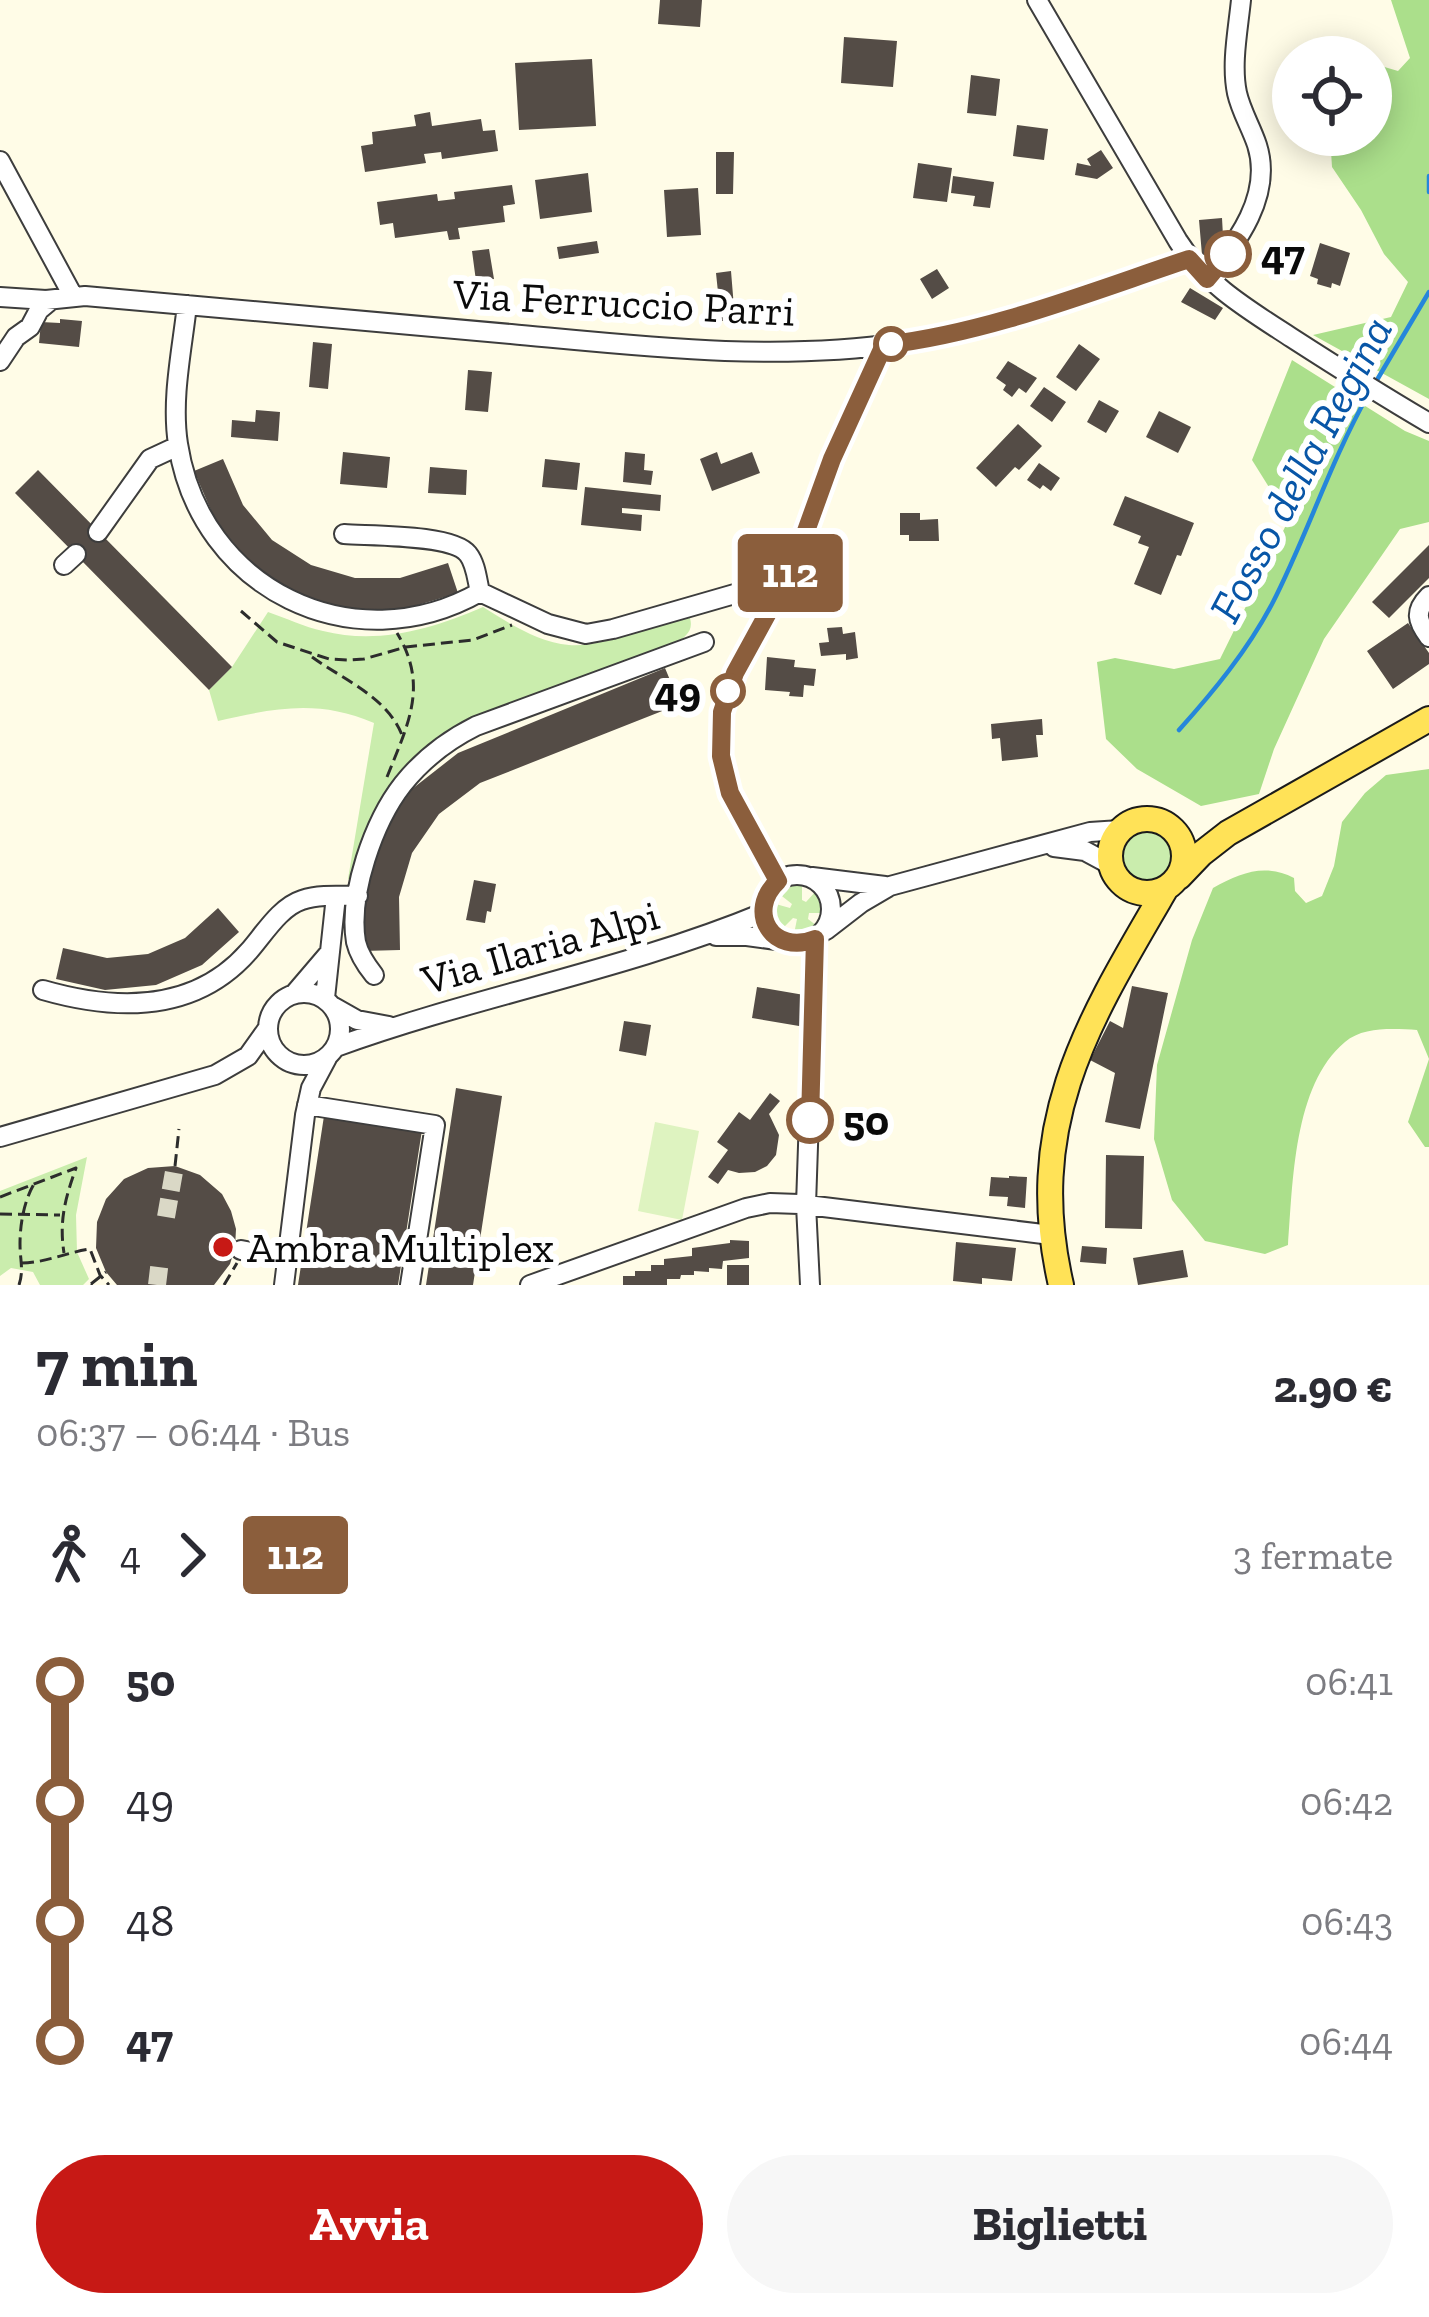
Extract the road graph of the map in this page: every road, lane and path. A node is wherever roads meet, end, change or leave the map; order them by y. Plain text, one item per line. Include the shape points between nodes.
1 (1037, 0) edge
2 (1241, 0) edge
3 (0, 161) edge
4 (10, 198) edge
5 (1189, 259) junction
6 (1207, 279) junction
7 (73, 296) junction
8 (0, 297) edge
9 (51, 300) junction
10 (187, 305) junction
11 (884, 345) junction
12 (0, 362) edge
13 (1429, 423) edge
14 (178, 446) junction
15 (98, 532) dead end
16 (344, 534) dead end
17 (782, 588) junction
18 (480, 592) junction
19 (1429, 596) edge
20 (241, 611) dead end
21 (530, 616) junction
22 (390, 621) junction
23 (1429, 638) edge
24 (704, 642) dead end
25 (406, 647) junction
26 (306, 652) junction
27 (1429, 719) edge
28 (403, 737) junction
29 (386, 810) junction
30 (1174, 829) junction
31 (1120, 830) junction
32 (1228, 832) junction
33 (1043, 847) junction
34 (1113, 872) junction
35 (804, 876) junction
36 (778, 881) junction
37 (1172, 883) junction
38 (890, 886) junction
39 (336, 896) junction
40 (358, 896) junction
41 (763, 913) junction
42 (820, 934) junction
43 (705, 937) junction
44 (784, 941) junction
45 (329, 952) junction
46 (1124, 960) junction
47 (374, 975) dead end
48 (43, 990) dead end
49 (296, 994) junction
50 (329, 1003) junction
51 (394, 1026) junction
52 (268, 1028) junction
53 (331, 1053) junction
54 (292, 1063) junction
55 (232, 1067) junction
56 (309, 1097) junction
57 (179, 1129) dead end
58 (0, 1137) edge
59 (175, 1166) tunnel mouth
60 (35, 1182) junction
61 (0, 1197) edge
62 (806, 1205) junction
63 (0, 1214) edge
64 (23, 1215) junction
65 (62, 1215) junction
66 (1051, 1235) junction
67 (241, 1250) joint
68 (64, 1253) junction
69 (287, 1258) junction
70 (22, 1262) junction
71 (106, 1272) dead end
72 (91, 1284) edge
73 (19, 1285) edge
74 (109, 1285) edge
75 (224, 1285) edge
76 (284, 1285) edge
77 (410, 1285) edge
78 (530, 1285) edge
79 (810, 1285) edge
80 (1061, 1285) edge

1 - 5 street
2 - 6 street via 1236,89 1260,176 1246,224
3 - 4 street
4 - 7 street
5 - 6 street
5 - 11 street, Via Ferruccio Parri via 1011,316
6 - 13 street
7 - 9 street, Via Ferruccio Parri
7 - 10 street, Via Ferruccio Parri
8 - 9 street, Via Ferruccio Parri
9 - 12 street
10 - 11 street, Via Ferruccio Parri via 692,350
10 - 14 street
11 - 17 street
14 - 15 street via 150,458
14 - 22 street via 209,527 252,574 322,614
16 - 18 street via 459,547
17 - 21 street via 590,634
17 - 36 street via 735,673 720,730 730,793
18 - 21 street
18 - 22 street
19 - 23 street via 1418,615
20 - 26 path via 277,642
21 - 25 path via 473,640
22 - 25 path
24 - 29 street via 462,734 418,768
25 - 26 path via 364,659
25 - 28 path via 415,680
26 - 28 path via 378,701
27 - 32 main road
28 - 29 path via 384,785
29 - 40 street
30 - 31 main road via 1141,819
30 - 32 main road
30 - 37 main road via 1185,852
31 - 33 street
31 - 34 main road via 1110,853
32 - 37 main road
33 - 34 street via 1085,851
33 - 38 street
34 - 37 main road via 1144,894
34 - 46 main road via 1129,914
35 - 36 street
35 - 38 street
35 - 42 street via 828,892 832,911
36 - 41 street
37 - 46 main road
38 - 42 street
39 - 40 street
39 - 45 street
39 - 48 street via 294,903 231,969 178,998 121,1005
40 - 47 street via 357,947
41 - 43 street, Via Ilaria Alpi
41 - 44 street
42 - 44 street
42 - 62 street
43 - 44 street, Via Ilaria Alpi
43 - 51 street, Via Ilaria Alpi
45 - 49 street
45 - 50 street
46 - 66 main road via 1060,1105
49 - 50 street
49 - 52 street via 276,1006
50 - 51 street, Via Ilaria Alpi via 357,1021
50 - 53 street via 341,1027
51 - 53 street, Via Ilaria Alpi
52 - 54 street via 273,1048
52 - 55 street
53 - 54 street
53 - 56 street
54 - 55 street
54 - 56 street
55 - 58 street
56 - 69 street
56 - 77 street via 435,1124
57 - 59 path
60 - 61 path
60 - 64 path
60 - 65 path via 76,1168
62 - 66 street
62 - 78 street via 752,1206
62 - 79 street
63 - 64 path
64 - 65 path
64 - 70 path
65 - 68 path
66 - 80 main road
67 - 69 street
67 - 75 path
68 - 70 path
68 - 74 path via 90,1249
69 - 76 street
70 - 73 path
71 - 72 path, bridge

